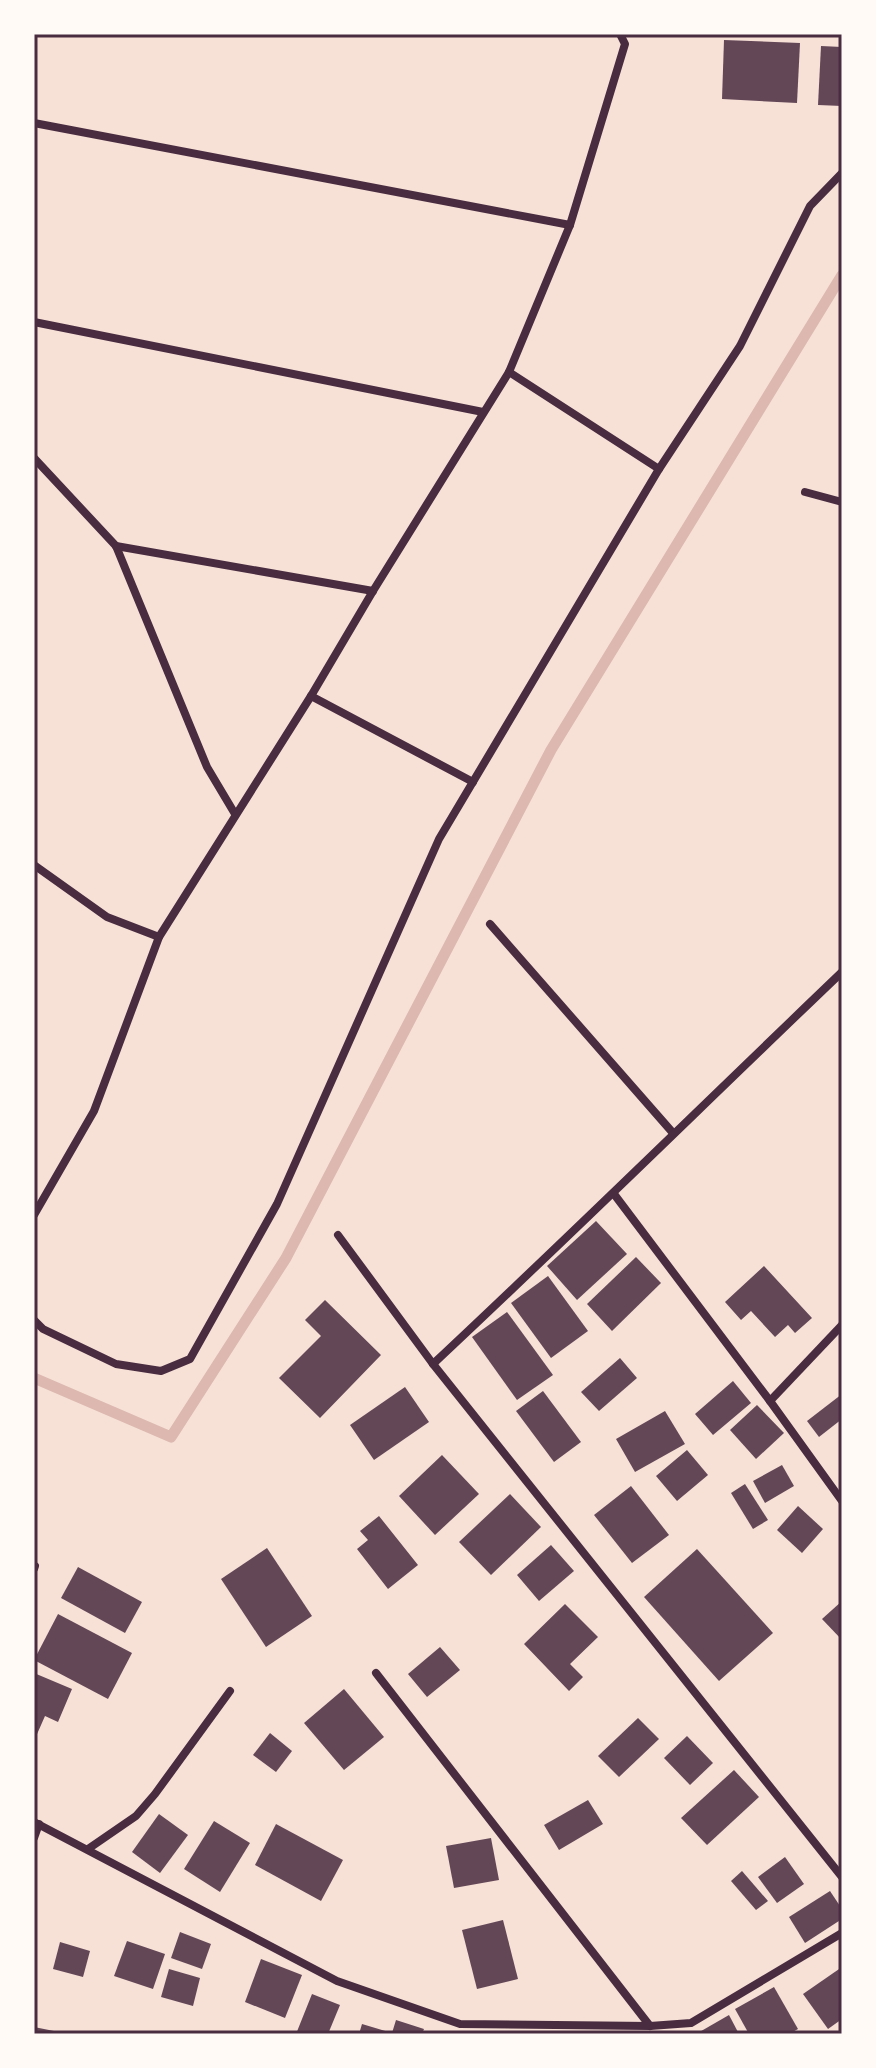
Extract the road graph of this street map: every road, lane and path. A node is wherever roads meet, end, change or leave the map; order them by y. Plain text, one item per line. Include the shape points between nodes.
1 (620, 34) edge
2 (34, 123) edge
3 (842, 173) edge
4 (570, 225) junction
5 (34, 322) edge
6 (509, 372) junction
7 (483, 412) junction
8 (34, 458) edge
9 (659, 469) junction
10 (805, 492) dead end
11 (842, 502) edge
12 (116, 546) junction
13 (373, 591) junction
14 (311, 696) junction
15 (473, 782) junction
16 (235, 814) junction
17 (34, 865) edge
18 (490, 924) dead end
19 (159, 937) junction
20 (842, 972) edge
21 (673, 1133) junction
22 (614, 1194) junction
23 (34, 1215) edge
24 (338, 1235) dead end
25 (34, 1320) edge
26 (842, 1325) edge
27 (433, 1364) junction
28 (770, 1401) junction
29 (842, 1501) edge
30 (376, 1673) dead end
31 (230, 1691) dead end
32 (36, 1823) edge
33 (34, 1838) edge
34 (88, 1849) junction
35 (842, 1877) edge
36 (842, 1933) edge
37 (650, 2026) junction

1 - 4 street via 625,44
2 - 4 street
3 - 9 street via 810,206 740,346
4 - 6 street
5 - 7 street
6 - 7 street
6 - 9 street
7 - 13 street
8 - 12 street
9 - 15 street
10 - 11 street
12 - 13 street
12 - 16 street via 207,767
13 - 14 street
14 - 15 street
14 - 16 street
15 - 25 street via 439,839 277,1204 190,1359 161,1371 116,1364
16 - 19 street
17 - 19 street via 107,917
18 - 21 street
19 - 23 street via 94,1111
20 - 21 street
21 - 22 street
22 - 27 street
22 - 28 street
24 - 27 street
26 - 28 street
27 - 35 street
28 - 29 street
30 - 37 street
31 - 34 street via 136,1816
32 - 33 street
32 - 34 street
34 - 37 street via 337,1981 460,2024
36 - 37 street via 691,2023

